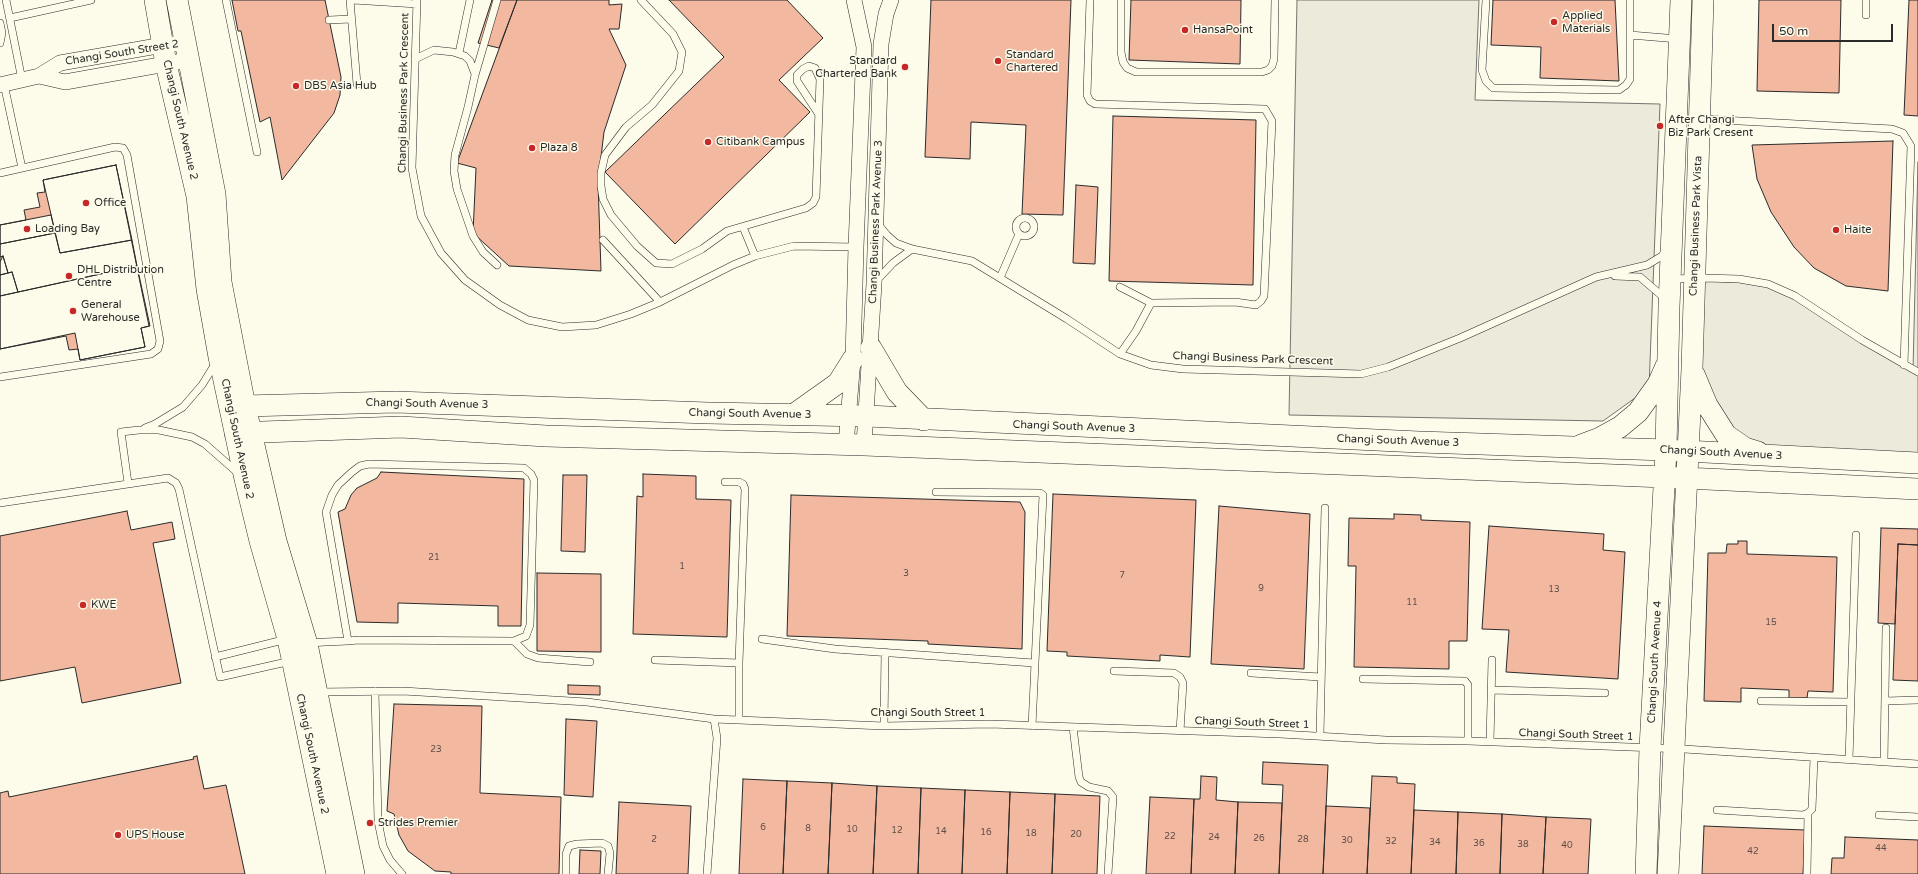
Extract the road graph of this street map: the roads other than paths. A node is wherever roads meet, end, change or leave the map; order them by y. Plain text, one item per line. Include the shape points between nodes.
1 (6, 0) edge
2 (91, 0) edge
3 (155, 0) edge
4 (177, 0) edge
5 (226, 0) edge
6 (351, 0) edge
7 (470, 0) edge
8 (497, 0) edge
9 (641, 0) edge
10 (854, 0) edge
11 (891, 0) edge
12 (1090, 0) edge
13 (1121, 0) edge
14 (1275, 0) edge
15 (1486, 0) edge
16 (1630, 0) edge
17 (1681, 0) edge
18 (1703, 0) edge
19 (1866, 0) edge
20 (417, 2) edge
21 (1866, 15) dead end
22 (10, 18) junction
23 (351, 19) junction
24 (329, 20) dead end
25 (0, 23) edge
26 (1630, 35) junction
27 (1680, 40) junction
28 (0, 43) edge
29 (186, 52) junction
30 (459, 53) junction
31 (165, 54) junction
32 (415, 59) junction
33 (475, 75) junction
34 (22, 80) junction
35 (2, 84) edge
36 (357, 84) dead end
37 (818, 113) junction
38 (1699, 119) junction
39 (257, 152) dead end
40 (22, 168) junction
41 (0, 173) edge
42 (876, 221) junction
43 (743, 226) junction
44 (1019, 234) dead end
45 (1672, 239) junction
46 (603, 240) dead end
47 (856, 247) junction
48 (912, 249) junction
49 (755, 256) junction
50 (497, 265) dead end
51 (1604, 275) junction
52 (1000, 278) junction
53 (1672, 280) junction
54 (1694, 280) junction
55 (874, 284) junction
56 (1120, 287) dead end
57 (660, 302) junction
58 (1151, 303) junction
59 (1670, 307) junction
60 (862, 353) junction
61 (1120, 354) junction
62 (219, 357) junction
63 (1669, 360) junction
64 (1904, 365) junction
65 (1692, 369) junction
66 (1918, 372) edge
67 (0, 377) edge
68 (238, 407) junction
69 (793, 414) junction
70 (857, 417) junction
71 (924, 420) junction
72 (139, 430) junction
73 (243, 433) junction
74 (855, 445) junction
75 (1572, 448) junction
76 (1666, 450) junction
77 (1688, 452) junction
78 (1771, 456) junction
79 (1918, 463) edge
80 (1664, 477) junction
81 (1687, 478) junction
82 (245, 479) junction
83 (725, 482) dead end
84 (128, 483) junction
85 (1918, 489) edge
86 (936, 492) dead end
87 (0, 503) edge
88 (1325, 508) dead end
89 (1856, 535) dead end
90 (1886, 628) dead end
91 (762, 640) dead end
92 (298, 641) junction
93 (348, 641) junction
94 (514, 641) junction
95 (885, 652) junction
96 (215, 657) junction
97 (655, 660) dead end
98 (1492, 660) dead end
99 (293, 661) junction
100 (590, 662) dead end
101 (1034, 663) junction
102 (739, 664) junction
103 (1114, 671) dead end
104 (1250, 673) dead end
105 (1321, 677) junction
106 (1362, 679) dead end
107 (1492, 690) junction
108 (374, 691) junction
109 (317, 692) junction
110 (1605, 692) dead end
111 (1918, 700) edge
112 (1761, 701) dead end
113 (1885, 701) junction
114 (1850, 702) junction
115 (714, 719) junction
116 (739, 720) junction
117 (884, 726) junction
118 (1032, 726) junction
119 (1073, 727) junction
120 (1180, 731) junction
121 (1320, 736) junction
122 (1468, 741) junction
123 (1490, 742) junction
124 (1650, 748) junction
125 (1674, 749) junction
126 (1814, 758) junction
127 (1849, 760) junction
128 (1884, 762) junction
129 (1918, 764) edge
130 (1717, 810) dead end
131 (1808, 813) junction
132 (1879, 815) dead end
133 (1918, 817) edge
134 (337, 874) edge
135 (354, 874) edge
136 (402, 874) edge
137 (566, 874) edge
138 (608, 874) edge
139 (707, 874) edge
140 (1108, 874) edge
141 (1646, 874) edge
142 (1668, 874) edge
143 (1807, 874) edge

1 - 22 lane
2 - 22 lane
3 - 31 street, Changi South Avenue 2
4 - 29 street, Changi South Avenue 2
5 - 39 lane
6 - 20 lane
6 - 23 lane
7 - 30 lane
8 - 33 lane
9 - 43 lane via 673,34 682,52 679,71 652,105 626,127 605,155 601,173 603,199 611,215 632,241 656,263 672,264 702,249 727,231
10 - 47 street, Changi Business Park Avenue 3 via 864,47
11 - 42 street, Changi Business Park Avenue 3 via 881,44
12 - 58 lane via 1087,95 1094,104 1264,109 1272,121 1264,296 1256,305 1235,302
13 - 14 lane via 1121,52 1123,62 1131,70 1262,72 1272,66 1274,59
15 - 26 lane via 1482,70 1486,81 1493,88 1619,90 1626,86 1630,79
16 - 26 lane
17 - 27 street, Changi Business Park Vista
18 - 38 street, Changi Business Park Vista
19 - 21 lane
20 - 32 lane, Changi Business Park Crescent
22 - 34 lane
23 - 24 lane
23 - 36 lane
25 - 28 lane
26 - 27 lane
27 - 45 street, Changi Business Park Vista
29 - 31 street, Changi South Street 2
29 - 68 street, Changi South Avenue 2 via 215,194 221,282
30 - 32 lane via 434,50
30 - 33 lane via 470,61
31 - 34 street, Changi South Street 2 via 60,63 39,76
31 - 62 street, Changi South Avenue 2 via 197,196 207,289
32 - 57 lane, Changi Business Park Crescent via 412,168 421,216 441,253 465,280 500,305 528,320 562,327 596,325
33 - 50 lane via 455,155 454,171 457,189 473,236 483,252
34 - 35 street, Changi South Street 2
35 - 40 lane
37 - 37 lane via 797,81 802,69 809,66 815,68 820,79
37 - 43 lane via 816,197 813,204
38 - 54 street, Changi Business Park Vista
38 - 64 lane via 1892,129 1903,133 1911,146
40 - 41 lane
40 - 67 lane via 115,147 123,148 127,155 160,341 158,349 151,354
42 - 48 lane, Changi Business Park Crescent via 896,243
42 - 55 street, Changi Business Park Avenue 3
43 - 49 lane
44 - 52 lane
45 - 51 lane, Changi Business Park Crescent via 1662,256 1648,265
45 - 53 street, Changi Business Park Vista
46 - 57 lane
47 - 49 lane, Changi Business Park Crescent via 794,246
47 - 60 street, Changi Business Park Avenue 3
48 - 52 lane, Changi Business Park Crescent via 972,261
48 - 55 lane via 893,263
49 - 57 lane, Changi Business Park Crescent
51 - 59 lane, Changi Business Park Crescent via 1640,277 1661,295
51 - 61 lane, Changi Business Park Crescent via 1460,338 1388,367 1361,374 1183,369 1151,366
52 - 61 lane, Changi Business Park Crescent
53 - 54 lane
53 - 59 street, Changi Business Park Vista
54 - 64 lane via 1705,278 1768,284 1795,296
54 - 65 street, Changi Business Park Vista
55 - 60 street, Changi Business Park Avenue 3
56 - 58 lane
58 - 61 lane
59 - 63 street, Changi Business Park Vista
60 - 69 street via 838,383
60 - 70 street, Changi Business Park Avenue 3
60 - 70 street, Changi Business Park Avenue 3
60 - 71 street
62 - 68 street, Changi South Avenue 2
62 - 72 lane via 202,385 183,407 155,424
63 - 75 street via 1658,384 1638,412 1620,427 1600,438
63 - 76 street, Changi Business Park Vista
64 - 66 lane
65 - 77 street, Changi Business Park Vista
65 - 78 street via 1707,405 1726,435 1745,448
68 - 69 street, Changi South Avenue 3 via 396,402
68 - 73 street, Changi South Avenue 2
69 - 70 street, Changi South Avenue 3
70 - 71 street, Changi South Avenue 3
70 - 74 street, Changi Business Park Avenue 3
71 - 75 street, Changi South Avenue 3
72 - 82 lane via 159,430 205,444
72 - 84 lane via 121,432
73 - 74 street via 401,427 546,436
73 - 82 street, Changi South Avenue 2
73 - 92 street, Changi South Avenue 2 via 276,541
74 - 80 street
75 - 76 street, Changi South Avenue 3
76 - 77 street, Changi South Avenue 3
76 - 80 street, Changi South Avenue 4
77 - 78 street, Changi South Avenue 3
77 - 81 street, Changi South Avenue 4
78 - 79 street, Changi South Avenue 3
80 - 81 street
80 - 124 street, Changi South Avenue 4
81 - 85 street
81 - 125 street, Changi South Avenue 4
82 - 92 street, Changi South Avenue 2 via 260,542
83 - 102 lane via 739,482 745,489
84 - 87 lane
84 - 96 lane via 168,478 176,483
86 - 101 lane via 1042,495
88 - 105 lane
89 - 114 lane
90 - 113 lane
91 - 95 lane
92 - 93 lane
92 - 96 lane
92 - 99 street, Changi South Avenue 2
92 - 109 street, Changi South Avenue 2
93 - 94 lane
93 - 94 lane via 326,512 338,484 360,466 369,464 524,468 531,474 534,480 530,625 526,636
94 - 100 lane via 527,654 538,658
95 - 101 lane
95 - 117 lane
96 - 99 lane via 220,677
97 - 102 lane
98 - 107 lane
99 - 134 street, Changi South Avenue 2
101 - 118 lane
102 - 116 lane
103 - 120 lane via 1174,673 1180,677 1183,683
104 - 105 lane
105 - 121 lane
106 - 122 lane via 1465,681 1468,685
107 - 110 lane
107 - 123 lane
108 - 109 lane, Changi South Street 1
108 - 115 lane, Changi South Street 1 via 586,702
108 - 136 lane via 378,821 383,846 390,860
109 - 135 street, Changi South Avenue 2
111 - 113 lane
112 - 114 lane
113 - 128 lane
114 - 127 lane
115 - 116 lane, Changi South Street 1
115 - 139 lane via 717,738
116 - 117 lane, Changi South Street 1
117 - 118 lane, Changi South Street 1
118 - 119 lane, Changi South Street 1
119 - 120 lane, Changi South Street 1
119 - 140 lane via 1081,782 1089,787 1108,791 1113,797
120 - 121 lane, Changi South Street 1
121 - 122 lane, Changi South Street 1
122 - 123 lane, Changi South Street 1
123 - 124 lane, Changi South Street 1
124 - 125 lane, Changi South Street 1
124 - 141 street, Changi South Avenue 4
125 - 126 lane, Changi South Street 1
125 - 142 street, Changi South Avenue 4
126 - 127 lane, Changi South Street 1
126 - 131 lane via 1812,809
127 - 128 lane, Changi South Street 1
128 - 129 lane, Changi South Street 1
130 - 131 lane via 1803,815
131 - 143 lane
132 - 133 lane
137 - 138 lane via 566,854 569,846 602,843 608,846 610,853

